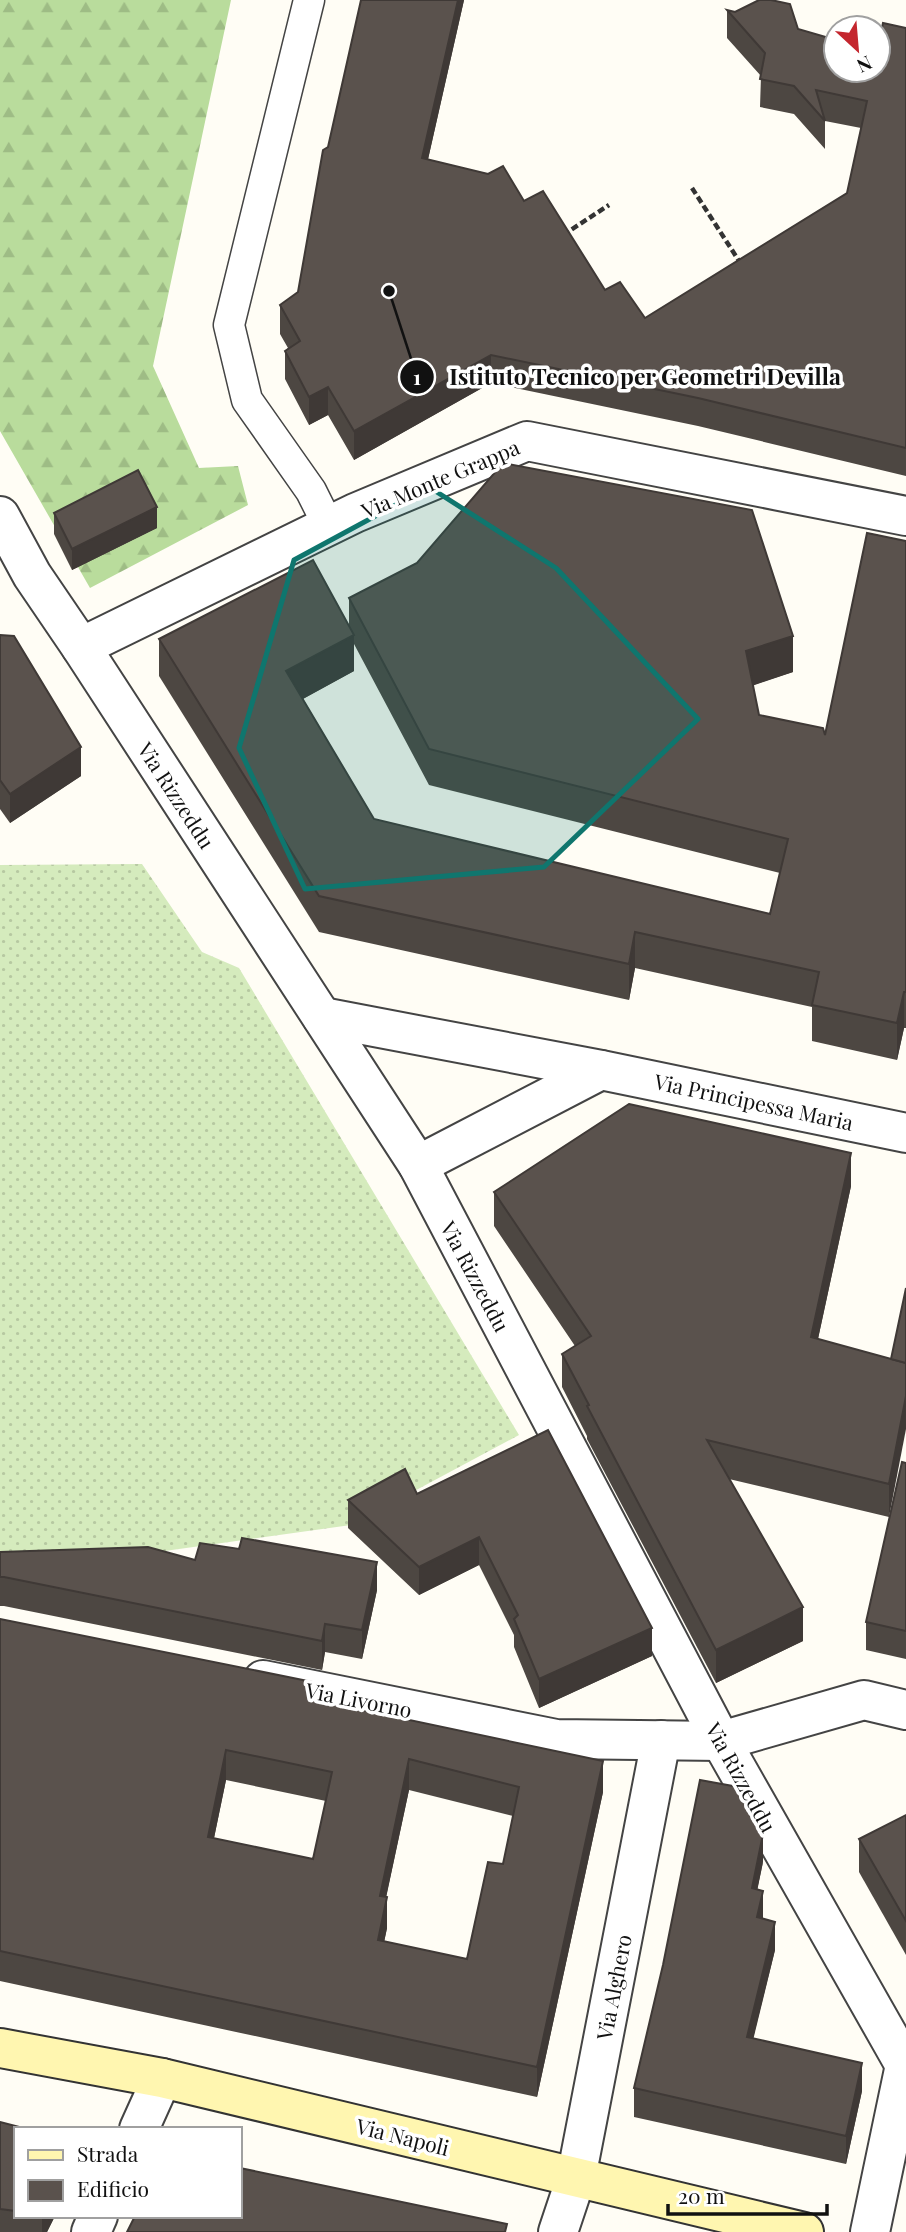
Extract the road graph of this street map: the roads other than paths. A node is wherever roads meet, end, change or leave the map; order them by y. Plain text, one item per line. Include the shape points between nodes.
1 (309, 0) edge
2 (0, 516) edge
3 (906, 516) edge
4 (329, 527) junction
5 (16, 577) edge
6 (81, 647) junction
7 (322, 1017) junction
8 (601, 1070) junction
9 (906, 1133) edge
10 (418, 1165) junction
11 (230, 1673) edge
12 (906, 1710) edge
13 (661, 1740) junction
14 (721, 1741) junction
15 (0, 2048) edge
16 (905, 2066) edge
17 (162, 2078) junction
18 (140, 2127) edge
19 (576, 2178) junction
20 (558, 2232) edge
21 (804, 2232) edge
22 (870, 2232) edge

1 - 4 lane via 229,325 247,400 312,491
2 - 5 street, Via Rizzeddu
3 - 4 street, Via Monte Grappa via 527,441
4 - 6 street, Via Monte Grappa
5 - 6 street, Via Rizzeddu
6 - 7 street, Via Rizzeddu
7 - 8 street, Via Principessa Maria
7 - 10 street, Via Rizzeddu
8 - 9 street, Via Principessa Maria
8 - 10 street
10 - 14 street, Via Rizzeddu
11 - 13 street, Via Livorno via 556,1739
12 - 14 street, Via Livorno via 864,1700
13 - 14 street, Via Livorno
13 - 19 street, Via Alghero
14 - 16 street, Via Rizzeddu
15 - 17 main road, Via Napoli
16 - 22 street, Via Rizzeddu
17 - 18 street
17 - 19 main road, Via Napoli
19 - 20 street, Via Alghero
19 - 21 main road, Via Napoli

